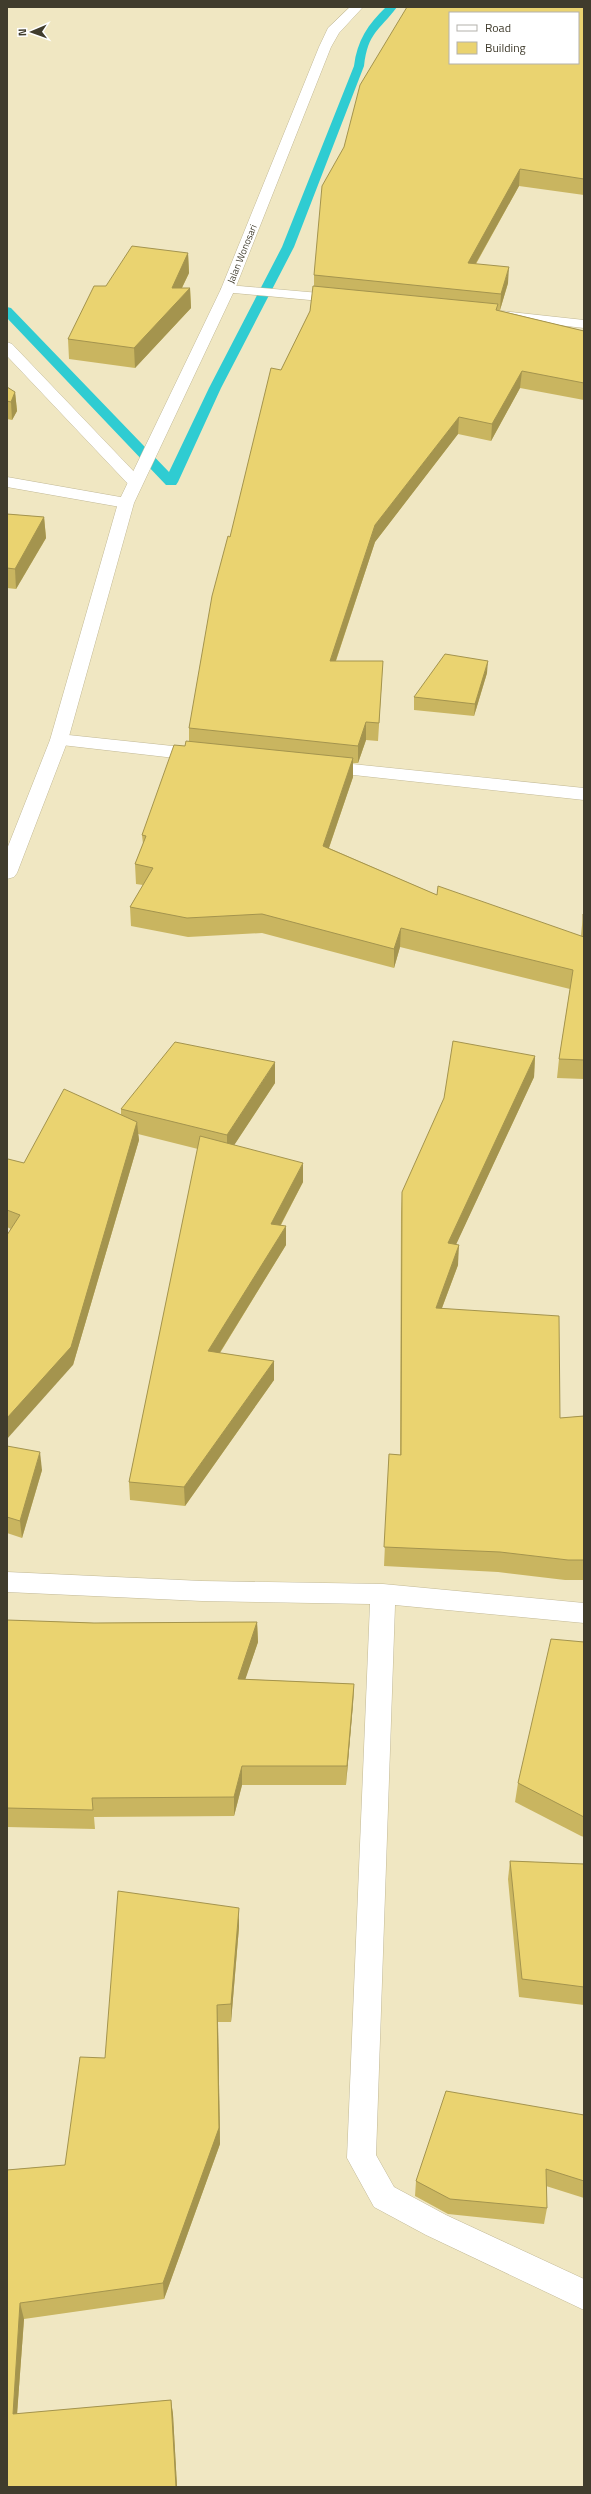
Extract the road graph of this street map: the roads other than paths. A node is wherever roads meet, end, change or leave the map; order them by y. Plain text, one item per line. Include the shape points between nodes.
1 (357, 7) edge
2 (228, 289) junction
3 (353, 301) edge
4 (488, 314) edge
5 (584, 324) edge
6 (7, 347) edge
7 (138, 475) junction
8 (7, 482) edge
9 (126, 503) junction
10 (59, 740) junction
11 (218, 756) edge
12 (306, 765) edge
13 (584, 794) edge
14 (7, 873) edge
15 (7, 1582) edge
16 (383, 1594) junction
17 (584, 1613) edge
18 (584, 2295) edge

1 - 2 street, Jalan Wonosari via 333,31 325,47
2 - 3 street
2 - 7 street, Jalan Wonosari
4 - 5 street
6 - 7 street
7 - 9 street, Jalan Wonosari
8 - 9 street
9 - 10 street, Jalan Wonosari
10 - 11 street
10 - 14 street, Jalan Wonosari
12 - 13 street
15 - 16 street via 202,1591
16 - 17 street
16 - 18 street via 361,2158 384,2197 436,2225

